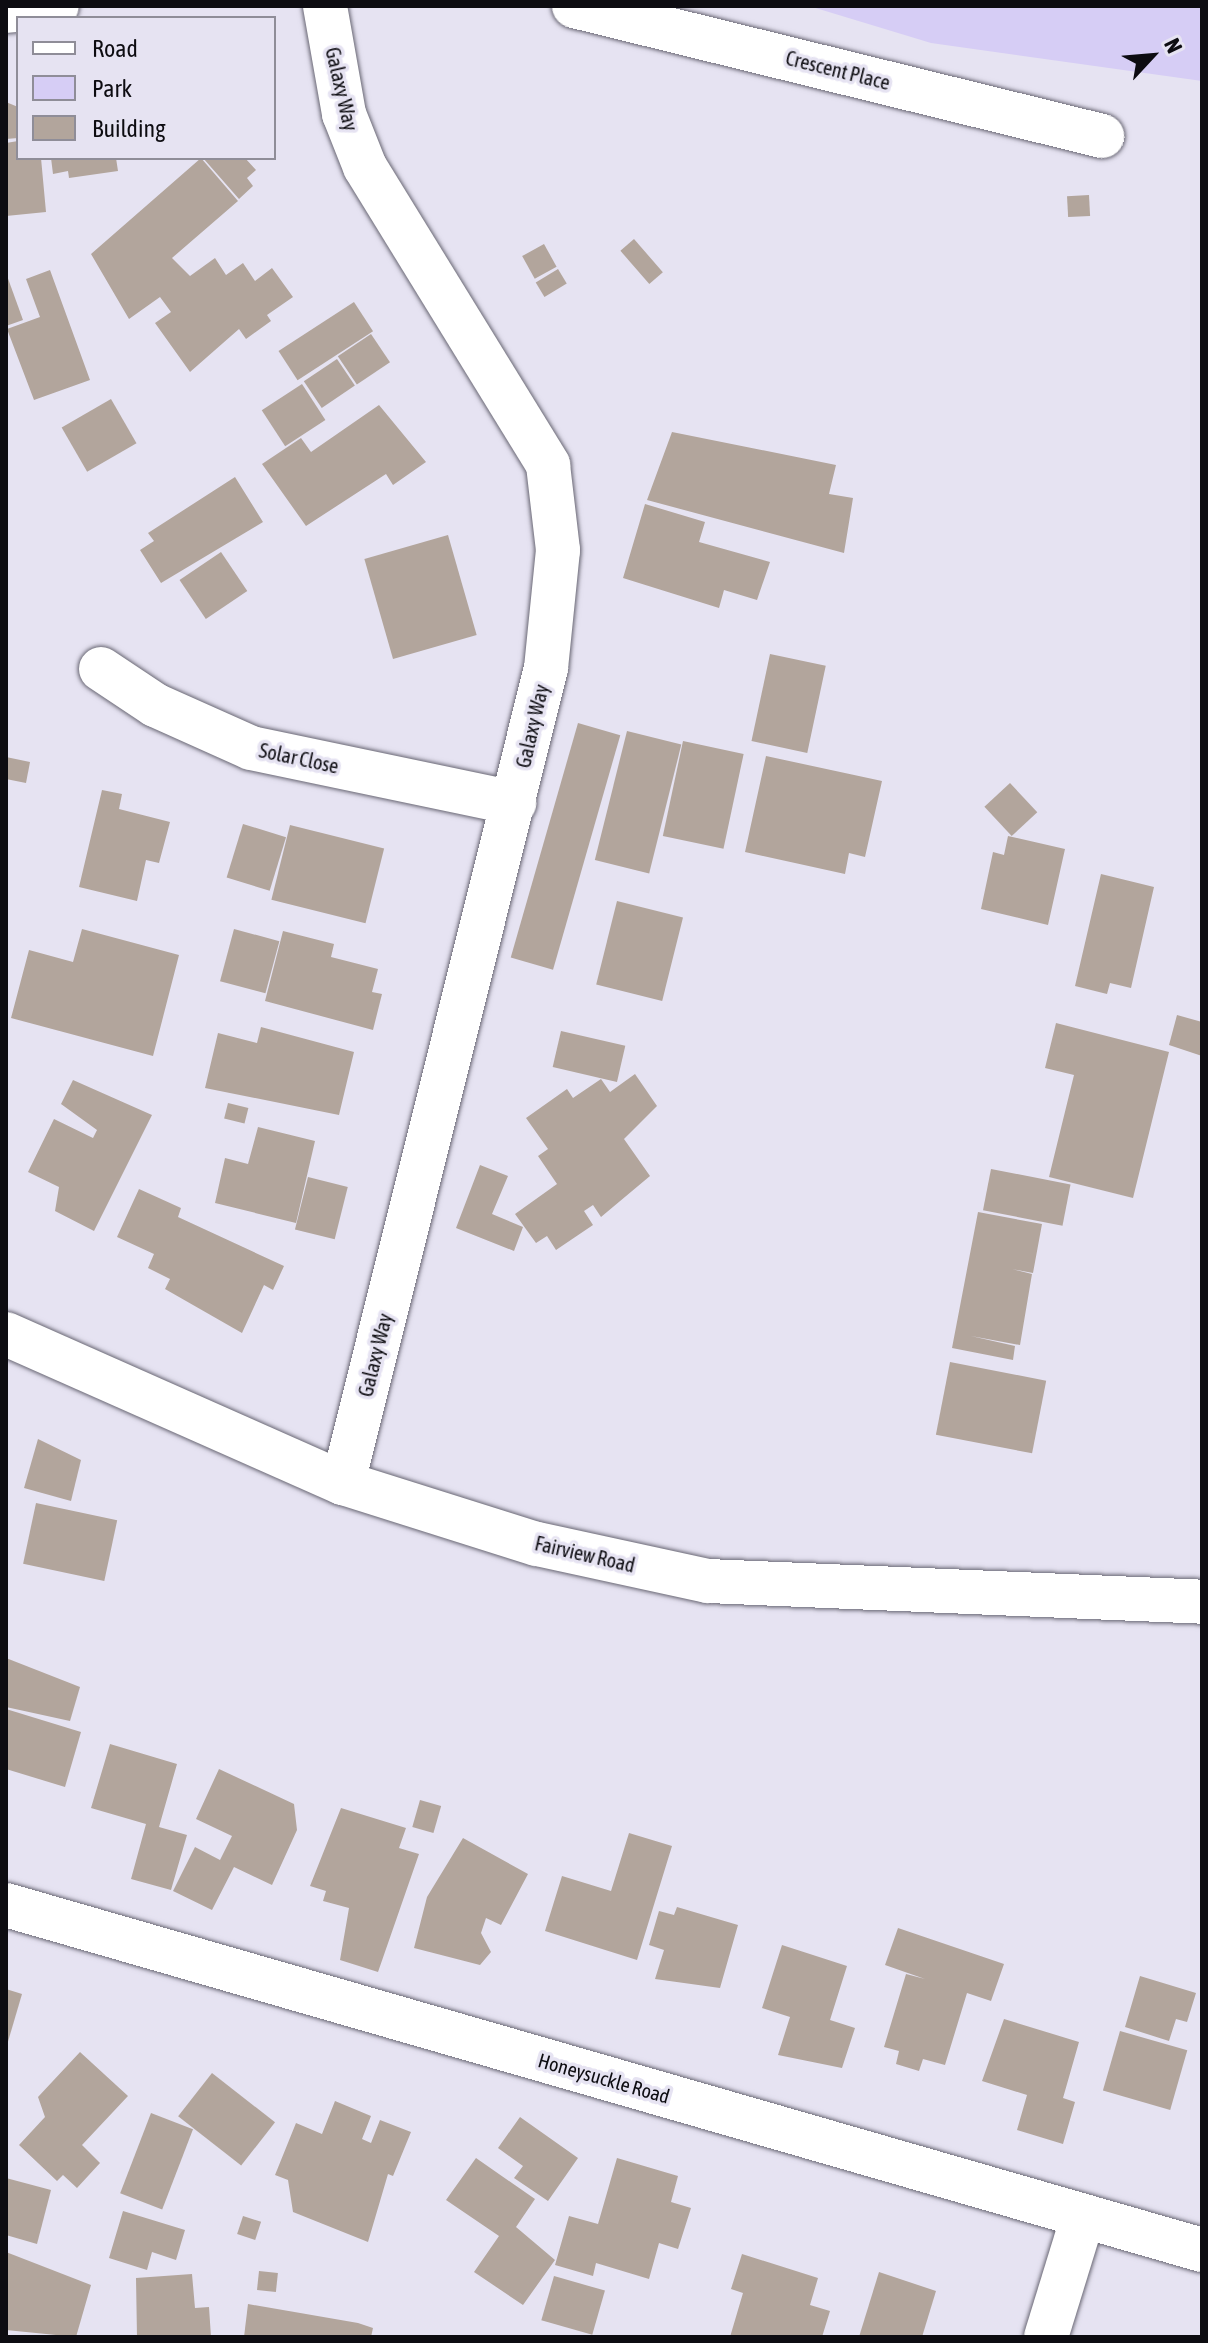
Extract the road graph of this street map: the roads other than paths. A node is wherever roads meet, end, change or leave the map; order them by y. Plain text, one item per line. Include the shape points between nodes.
1 (57, 6) edge
2 (325, 6) edge
3 (574, 6) edge
4 (6, 11) edge
5 (1102, 136) dead end
6 (101, 669) dead end
7 (514, 803) junction
8 (6, 1334) edge
9 (343, 1483) junction
10 (1202, 1602) edge
11 (6, 1905) edge
12 (1083, 2217) junction
13 (1202, 2250) edge
14 (1046, 2337) edge

1 - 4 street
2 - 7 street, Galaxy Way via 344,114 365,167 548,465 558,550 549,638
3 - 5 street, Crescent Place
6 - 7 street, Solar Close via 155,705 251,748
7 - 9 street, Galaxy Way
8 - 9 street, Fairview Road
9 - 10 street, Fairview Road via 537,1544 708,1581
11 - 12 street, Honeysuckle Road
12 - 13 street, Honeysuckle Road
12 - 14 street

